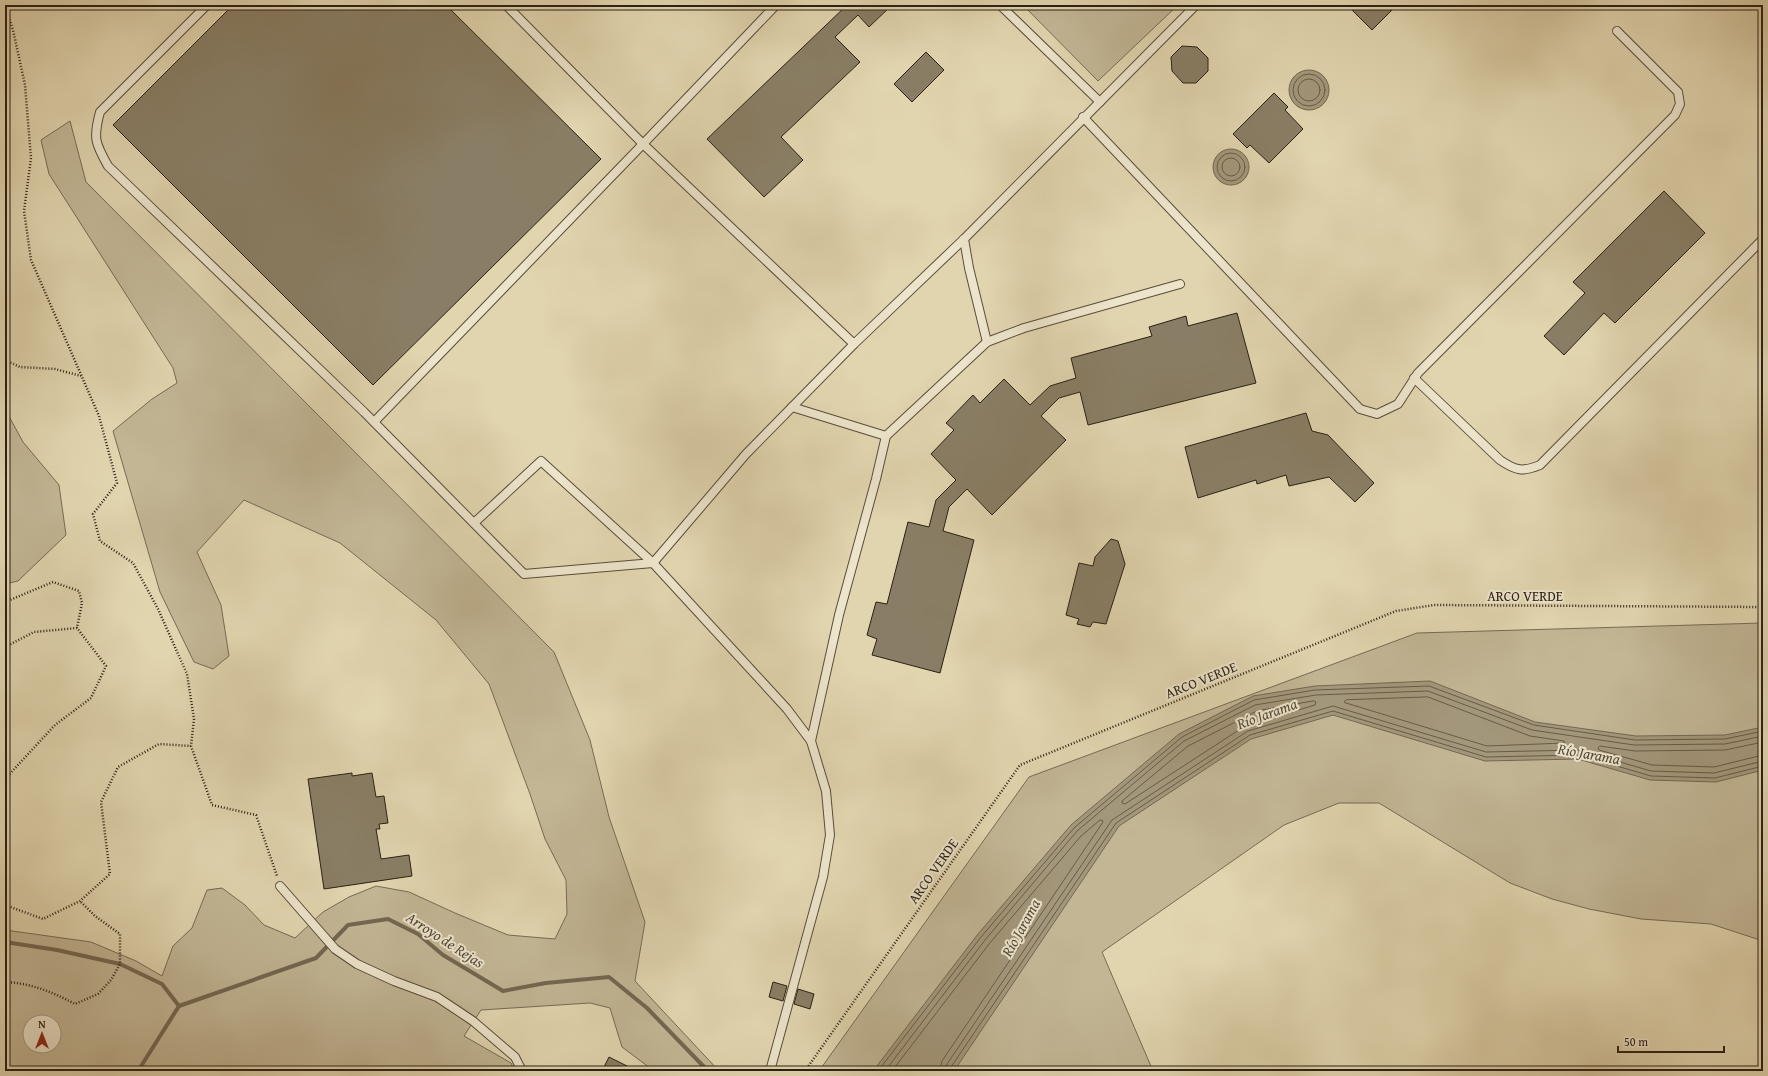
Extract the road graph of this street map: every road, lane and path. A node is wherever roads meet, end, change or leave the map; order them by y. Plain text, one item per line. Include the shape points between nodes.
1 (5, 5) edge
2 (207, 5) edge
3 (506, 5) edge
4 (776, 5) edge
5 (1000, 5) edge
6 (1196, 5) edge
7 (1617, 31) dead end
8 (1100, 102) junction
9 (1083, 118) junction
10 (643, 144) junction
11 (964, 239) junction
12 (1763, 239) edge
13 (1180, 284) dead end
14 (987, 342) junction
15 (854, 344) junction
16 (5, 360) edge
17 (81, 377) junction
18 (1414, 378) junction
19 (792, 407) junction
20 (374, 422) junction
21 (886, 436) junction
22 (474, 523) junction
23 (653, 563) junction
24 (5, 602) edge
25 (1763, 607) edge
26 (77, 628) junction
27 (5, 647) edge
28 (811, 741) junction
29 (191, 746) junction
30 (5, 779) edge
31 (280, 886) joint
32 (80, 901) junction
33 (5, 905) edge
34 (5, 982) edge
35 (522, 1071) edge
36 (770, 1071) edge
37 (805, 1071) edge

1 - 17 path via 25,85 31,158 24,211 31,260
2 - 20 lane via 100,112 95,131 98,149 108,166
3 - 10 lane
4 - 10 lane
5 - 8 lane
6 - 8 lane
7 - 18 lane via 1678,92 1680,104 1675,115
8 - 9 lane
9 - 11 lane
9 - 18 lane via 1360,409 1377,414 1398,404
10 - 15 lane
10 - 20 lane
11 - 14 lane
11 - 15 lane
12 - 18 lane via 1540,465 1526,470 1511,468
13 - 14 lane via 1024,328
14 - 21 lane
15 - 19 lane
16 - 17 path via 20,367 55,369
17 - 29 path via 99,416 117,483 93,514 100,541 133,563 158,608 187,674 194,719
19 - 21 lane
19 - 23 lane via 746,454
20 - 22 lane
21 - 28 lane via 839,615
22 - 23 lane via 524,574
22 - 23 lane via 540,461
23 - 28 lane via 787,709
24 - 26 path via 53,582 78,591 82,603
25 - 37 path, ARCO VERDE via 1434,606 1396,611 1020,765
26 - 27 path via 34,632
26 - 30 path via 106,666 90,698 55,725
28 - 36 lane via 826,791 830,835 823,877
29 - 31 path via 212,805 256,815
29 - 32 path via 159,744 118,767 101,802 110,874
31 - 35 lane via 335,949 357,964 437,997 473,1021 515,1057
32 - 33 path via 42,919
32 - 34 path via 95,916 120,934 120,964 111,980 98,994 75,1004 50,991 16,982

